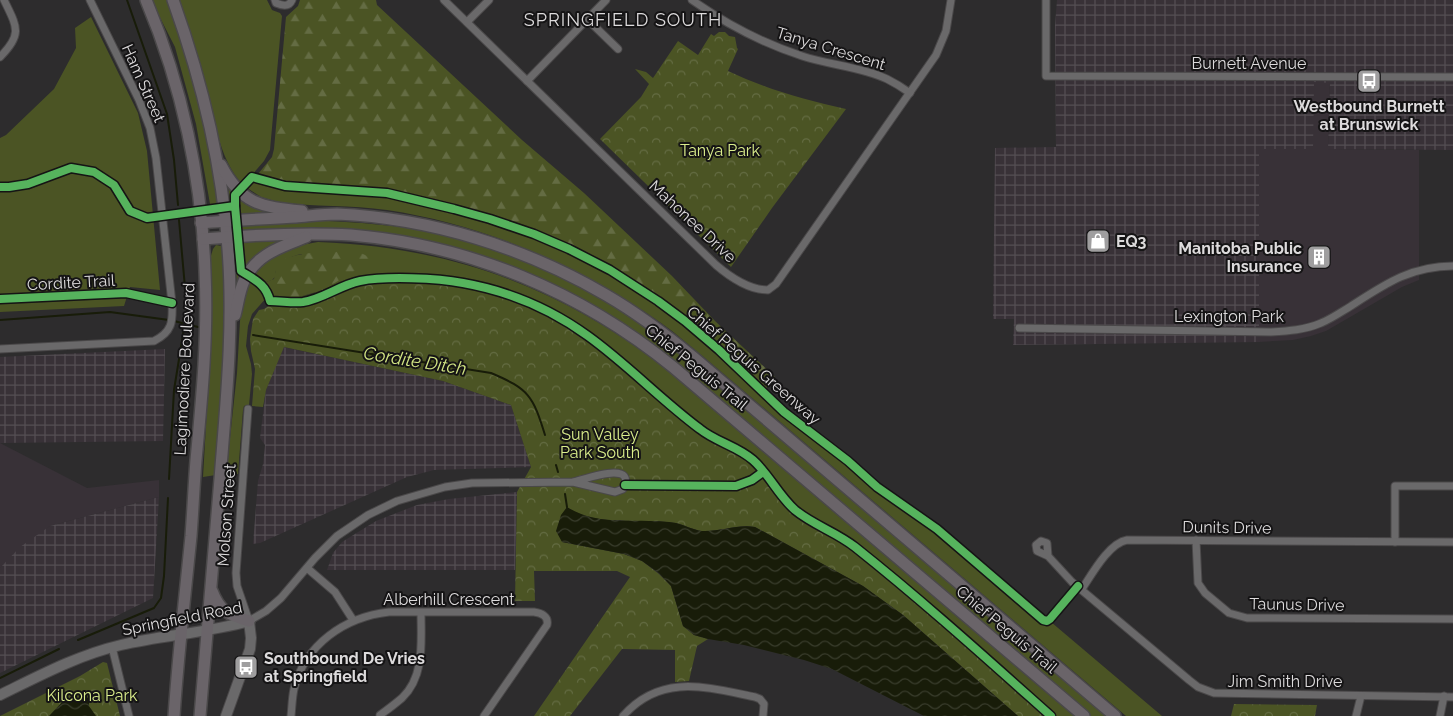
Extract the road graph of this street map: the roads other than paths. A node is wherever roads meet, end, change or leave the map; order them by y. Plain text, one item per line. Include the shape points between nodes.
1 (4, 0) edge
2 (90, 0) edge
3 (146, 0) edge
4 (173, 0) edge
5 (275, 0) edge
6 (292, 0) edge
7 (444, 0) edge
8 (489, 0) edge
9 (606, 0) edge
10 (692, 0) edge
11 (951, 0) edge
12 (1046, 0) edge
13 (588, 19) junction
14 (467, 22) junction
15 (618, 49) dead end
16 (0, 58) edge
17 (1453, 77) edge
18 (527, 81) junction
19 (910, 93) junction
20 (217, 156) junction
21 (336, 214) junction
22 (226, 221) junction
23 (201, 223) junction
24 (314, 234) junction
25 (227, 237) junction
26 (203, 239) junction
27 (1453, 266) edge
28 (1019, 328) dead end
29 (230, 331) junction
30 (0, 349) edge
31 (248, 409) dead end
32 (573, 482) junction
33 (1453, 486) edge
34 (1196, 540) junction
35 (1395, 542) junction
36 (1453, 542) edge
37 (1048, 556) dead end
38 (307, 568) junction
39 (211, 589) junction
40 (1082, 589) junction
41 (422, 613) junction
42 (1453, 619) edge
43 (249, 620) junction
44 (353, 620) junction
45 (208, 631) junction
46 (180, 636) junction
47 (112, 647) junction
48 (0, 695) edge
49 (1360, 696) junction
50 (1444, 696) junction
51 (1453, 697) edge
52 (380, 715) edge
53 (129, 716) edge
54 (174, 716) edge
55 (200, 716) edge
56 (226, 716) edge
57 (292, 716) edge
58 (484, 716) edge
59 (623, 716) edge
60 (763, 716) edge
61 (1084, 716) edge
62 (1115, 716) edge
63 (1356, 716) edge
64 (1440, 716) edge

1 - 16 street via 16,34
2 - 30 street, Ham Street via 150,128 173,315 169,331 154,341
3 - 23 main road, Lagimodiere Boulevard via 177,89 192,156
4 - 20 main road via 198,72
5 - 6 street via 284,6
7 - 14 street, Mahonee Drive
8 - 14 street
9 - 13 street
10 - 19 street, Tanya Crescent via 725,22 776,47 874,74
11 - 19 street, Mahonee Drive via 942,42
12 - 17 street, Burnett Avenue via 1046,76
13 - 15 street
13 - 18 street
14 - 18 street, Mahonee Drive
18 - 19 street, Mahonee Drive via 716,265 736,279 762,290 776,284
20 - 21 main road via 233,184 254,202 278,209
20 - 22 main road
21 - 22 main road, Chief Peguis Trail
21 - 62 main road, Chief Peguis Trail via 414,224 485,241 550,266 629,309 699,362
22 - 23 main road, Chief Peguis Trail
22 - 25 main road
23 - 26 main road, Lagimodiere Boulevard
24 - 25 main road, Chief Peguis Trail
24 - 29 main road via 272,250 254,265 243,284
24 - 61 main road, Chief Peguis Trail via 384,239 457,254 530,279 605,318 668,362
25 - 26 main road, Chief Peguis Trail
25 - 29 main road
26 - 46 main road, Lagimodiere Boulevard via 205,350
27 - 28 street, Lexington Park via 1406,274 1321,323 1291,331
29 - 39 main road
31 - 43 street, Molson Street via 236,573 237,586
32 - 32 street, Springfield Road via 615,492 623,489 625,481 620,474 610,472
32 - 38 street, Springfield Road via 472,483 415,495 354,523 331,541
33 - 35 street via 1395,486
34 - 35 street, Dunits Drive
34 - 40 street, Dunits Drive via 1121,541 1112,547
34 - 42 street, Taunus Drive via 1196,576 1200,586 1235,616
35 - 36 street, Dunits Drive
37 - 40 street, Jim Smith Drive
38 - 43 street, Springfield Road via 277,603
38 - 44 street via 336,592
39 - 43 main road via 223,610
39 - 45 main road
40 - 49 street, Jim Smith Drive via 1204,690 1221,695
41 - 44 street, Alberhill Crescent via 389,612
41 - 52 street via 419,668 403,697
41 - 58 street, Alberhill Crescent via 534,612 547,618 545,629
43 - 45 street, Springfield Road
43 - 56 street via 250,649
44 - 57 street, Alberhill Crescent via 328,636 305,662 295,688
45 - 46 street, Springfield Road
45 - 55 main road
46 - 47 street, Springfield Road
46 - 54 main road, Lagimodiere Boulevard
47 - 48 street, Springfield Road via 70,662
47 - 53 street
49 - 50 street, Jim Smith Drive
49 - 63 street
50 - 51 street, Jim Smith Drive
50 - 64 street
59 - 60 street via 649,696 681,686 755,697 764,704

